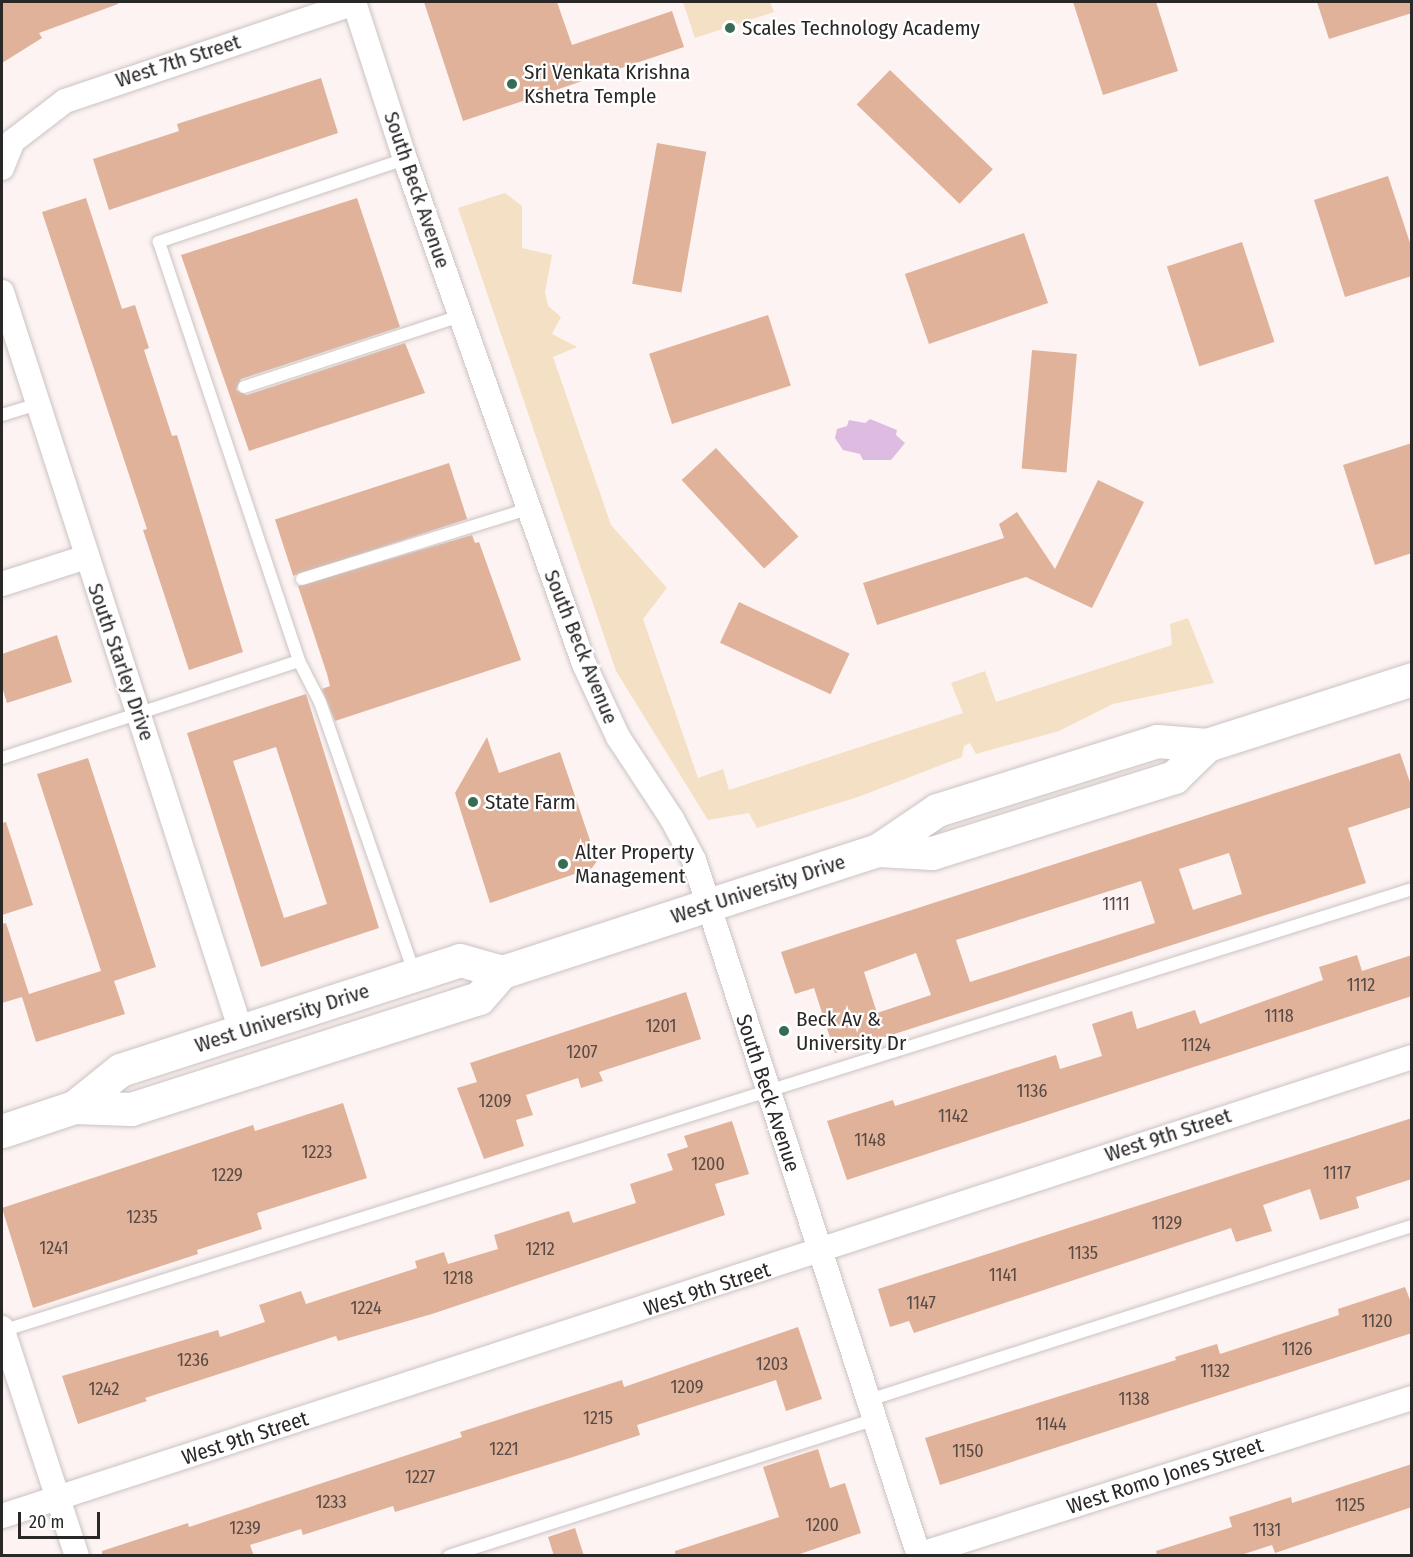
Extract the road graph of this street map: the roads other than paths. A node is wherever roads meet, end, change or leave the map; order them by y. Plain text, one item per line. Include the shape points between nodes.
1 (355, 2) edge
2 (405, 159) junction
3 (2, 168) edge
4 (2, 292) edge
5 (460, 316) junction
6 (244, 387) dead end
7 (38, 404) junction
8 (2, 415) edge
9 (528, 509) junction
10 (86, 557) junction
11 (302, 579) dead end
12 (2, 584) edge
13 (299, 661) junction
14 (1412, 679) edge
15 (139, 713) junction
16 (2, 758) edge
17 (1412, 889) edge
18 (708, 905) junction
19 (502, 972) junction
20 (415, 975) junction
21 (241, 1031) junction
22 (1412, 1057) edge
23 (767, 1091) junction
24 (74, 1107) junction
25 (2, 1131) edge
26 (1412, 1226) edge
27 (820, 1250) junction
28 (2, 1330) edge
29 (1412, 1398) edge
30 (872, 1410) junction
31 (58, 1498) junction
32 (2, 1516) edge
33 (919, 1555) edge
34 (77, 1556) edge
35 (449, 1556) edge

1 - 2 street, South Beck Avenue
1 - 3 street, West 7th Street via 75,96 37,119 13,141
2 - 5 street, South Beck Avenue
2 - 13 lane via 159,242
4 - 7 street, South Starley Drive
5 - 6 lane
5 - 9 street, South Beck Avenue
7 - 8 lane
7 - 10 street, South Starley Drive
9 - 11 lane
9 - 18 street, South Beck Avenue via 584,664 618,737 688,850
10 - 12 street
10 - 15 street, South Starley Drive
13 - 15 lane
13 - 20 lane via 320,702
14 - 18 main road, West University Drive via 1207,745 1174,777 932,853 878,850
15 - 16 lane
15 - 21 street, South Starley Drive
17 - 23 lane
18 - 19 main road, West University Drive
18 - 23 street, South Beck Avenue
19 - 20 main road, West University Drive via 460,960
19 - 24 main road, West University Drive via 479,998 131,1109
20 - 21 main road, West University Drive
21 - 24 main road, West University Drive via 120,1070
22 - 27 street, West 9th Street via 858,1234
23 - 27 street, South Beck Avenue
23 - 28 lane
24 - 25 main road, West University Drive
26 - 30 lane
27 - 30 street, South Beck Avenue
27 - 31 street, West 9th Street
28 - 31 street
29 - 33 street, West Romo Jones Street
30 - 33 street, South Beck Avenue
30 - 35 lane
31 - 32 street, West 9th Street
31 - 34 street

